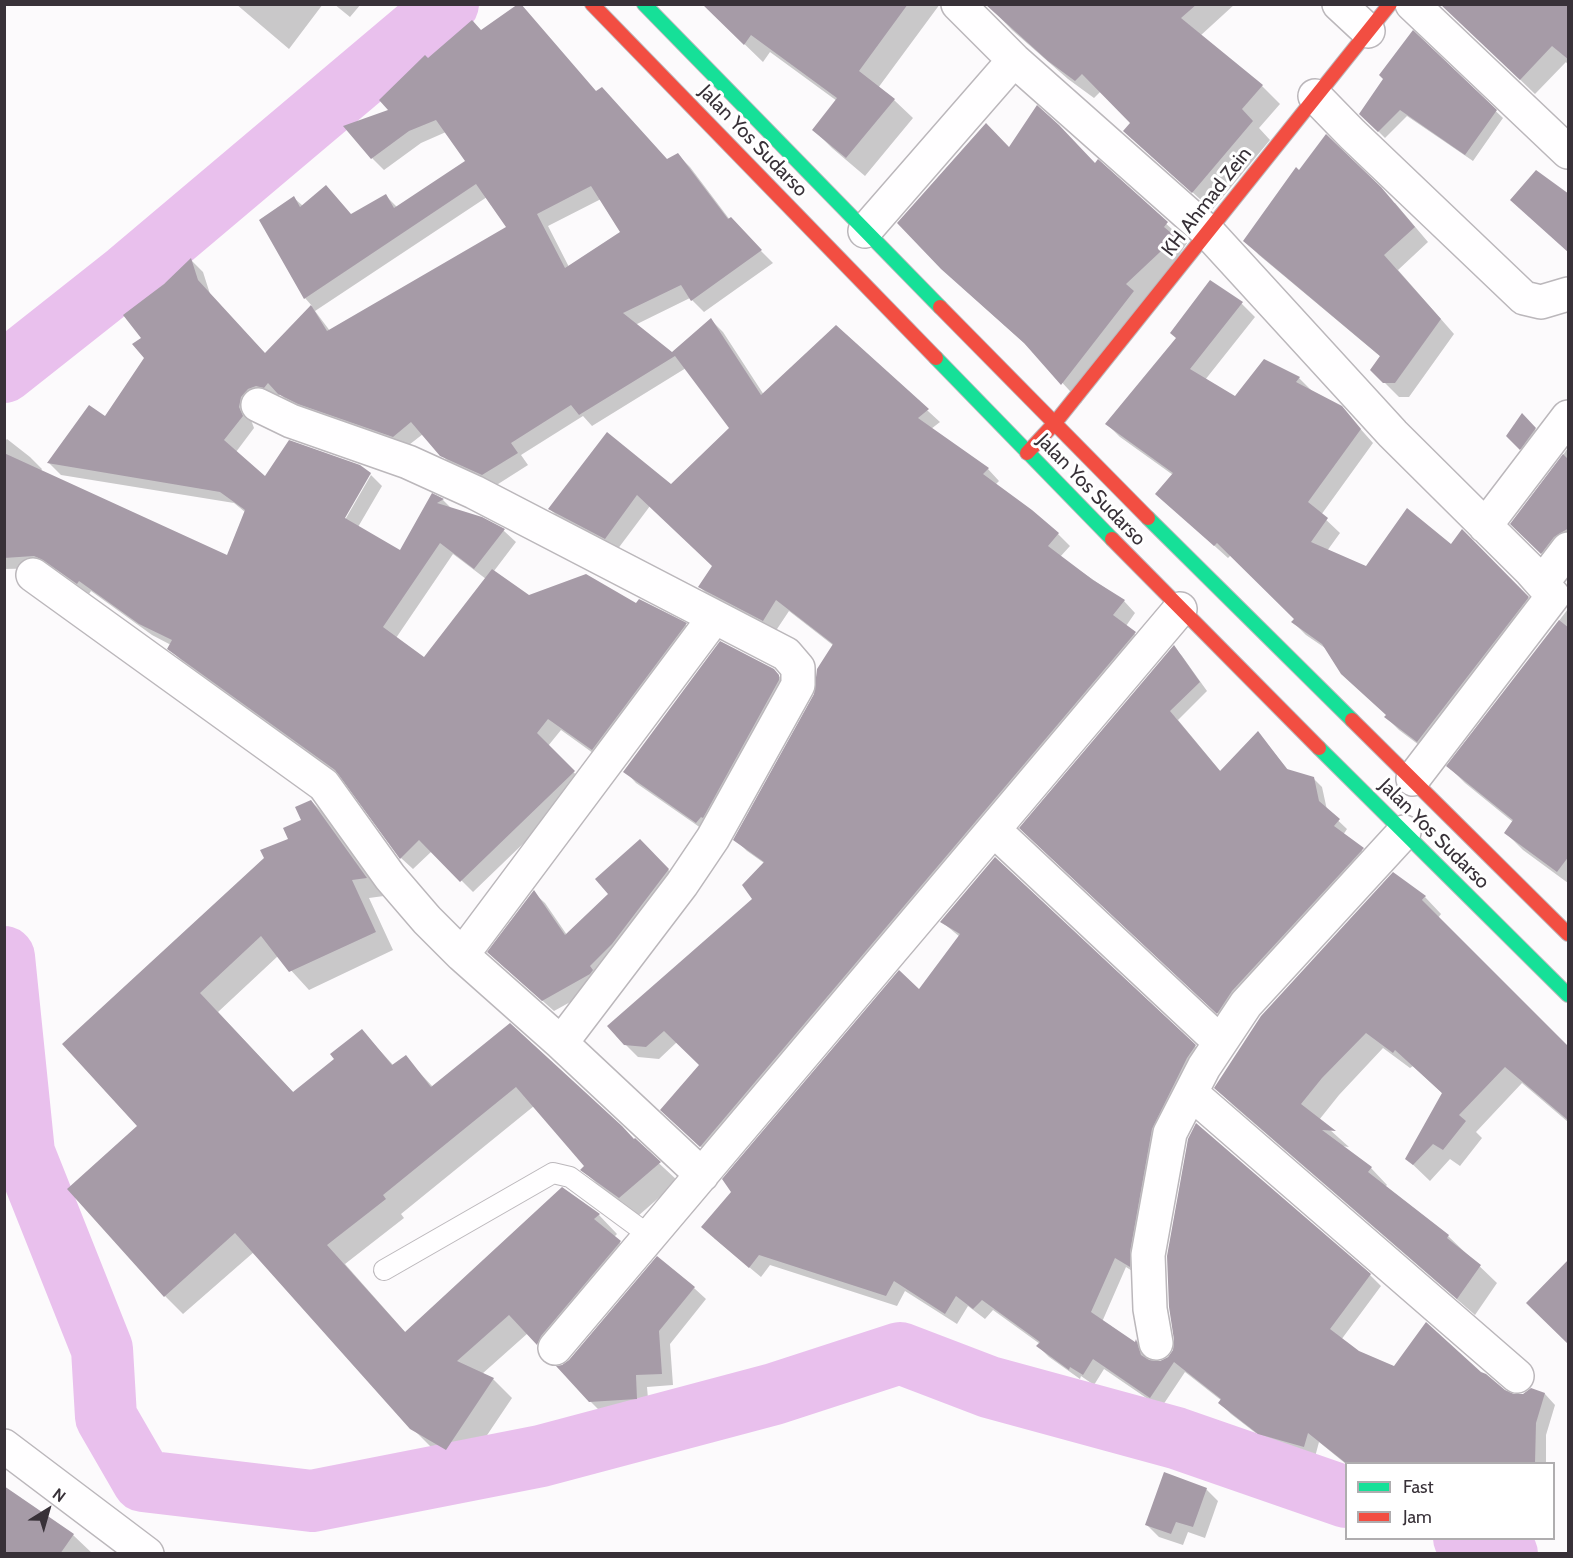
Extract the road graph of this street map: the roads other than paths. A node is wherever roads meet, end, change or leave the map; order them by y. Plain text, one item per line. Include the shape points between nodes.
1 (592, 4) edge
2 (645, 4) edge
3 (958, 4) edge
4 (1339, 4) edge
5 (1390, 4) edge
6 (1413, 4) edge
7 (1368, 31) junction
8 (1014, 60) junction
9 (1315, 96) junction
10 (1569, 152) edge
11 (865, 231) junction
12 (1208, 232) junction
13 (1569, 294) edge
14 (258, 405) dead end
15 (1569, 417) edge
16 (1054, 424) junction
17 (1027, 453) junction
18 (1485, 526) junction
19 (1569, 549) edge
20 (33, 575) dead end
21 (1554, 597) edge
22 (1180, 609) junction
23 (714, 618) junction
24 (1413, 779) junction
25 (994, 830) junction
26 (1404, 832) junction
27 (1569, 934) edge
28 (462, 955) junction
29 (1569, 995) edge
30 (1220, 1042) junction
31 (561, 1043) junction
32 (1191, 1093) junction
33 (702, 1174) junction
34 (650, 1236) junction
35 (384, 1270) dead end
36 (1156, 1343) dead end
37 (555, 1348) dead end
38 (1517, 1376) dead end
39 (4, 1446) edge
40 (147, 1554) edge

1 - 17 main road, Jalan Yos Sudarso
2 - 11 main road, Jalan Yos Sudarso
3 - 8 street
4 - 7 street
5 - 7 main road, KH Ahmad Zein
6 - 10 street
7 - 9 main road, KH Ahmad Zein
8 - 11 street
8 - 12 street
9 - 12 main road, KH Ahmad Zein
9 - 13 street via 1524,298 1541,302
11 - 16 main road, Jalan Yos Sudarso
12 - 16 main road, KH Ahmad Zein
12 - 18 street via 1394,434
14 - 23 street via 291,421 408,462 474,492
15 - 18 street
16 - 17 main road, KH Ahmad Zein
16 - 24 main road, Jalan Yos Sudarso
17 - 22 main road, Jalan Yos Sudarso
18 - 21 street
19 - 21 street
20 - 28 street via 324,785 390,877
21 - 24 street
22 - 25 street
22 - 26 main road, Jalan Yos Sudarso
23 - 28 street
23 - 31 street via 786,654 798,668 798,685 713,838
24 - 27 main road, Jalan Yos Sudarso
25 - 30 street
25 - 33 street
26 - 29 main road, Jalan Yos Sudarso
26 - 30 street via 1246,1004
28 - 31 street
30 - 32 street
31 - 33 street
32 - 36 street via 1170,1133 1148,1255
32 - 38 street
33 - 34 street
34 - 35 lane via 570,1177 553,1173
34 - 37 street
39 - 40 street

